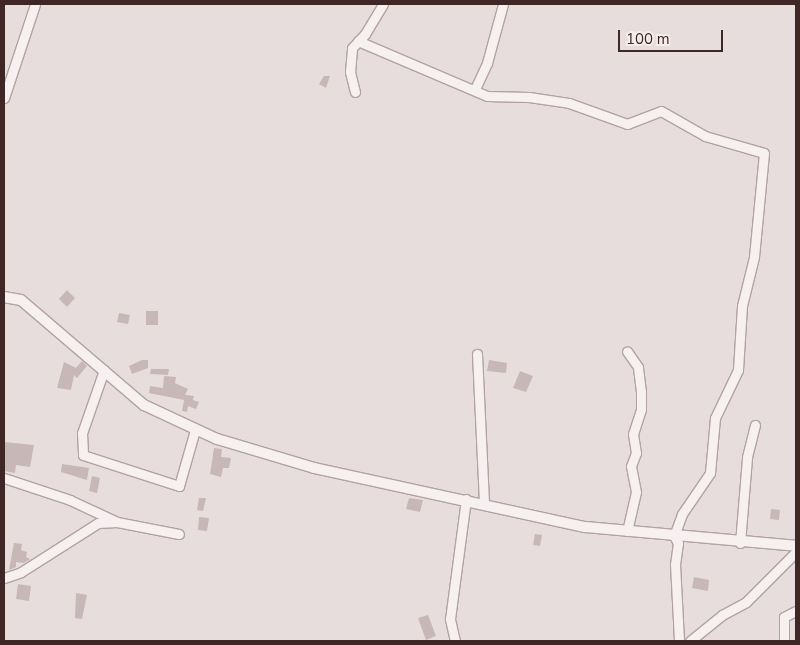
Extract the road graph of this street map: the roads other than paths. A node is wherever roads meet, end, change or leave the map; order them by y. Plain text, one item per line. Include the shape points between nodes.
1 (35, 4) edge
2 (383, 4) edge
3 (503, 4) edge
4 (358, 42) junction
5 (475, 89) junction
6 (355, 92) dead end
7 (4, 98) edge
8 (4, 297) edge
9 (627, 351) dead end
10 (477, 354) dead end
11 (104, 370) junction
12 (755, 425) dead end
13 (195, 430) junction
14 (4, 478) edge
15 (466, 499) junction
16 (484, 503) junction
17 (117, 522) junction
18 (627, 531) junction
19 (179, 534) dead end
20 (674, 536) junction
21 (740, 542) junction
22 (796, 546) edge
23 (796, 552) edge
24 (4, 578) edge
25 (796, 611) edge
26 (455, 641) edge
27 (679, 641) edge
28 (690, 641) edge
29 (784, 641) edge

1 - 7 street
2 - 4 street
3 - 5 street
4 - 5 street
4 - 6 street via 352,48 350,61
5 - 20 street via 498,98 529,97 569,103 627,124 661,111 705,136 764,154 754,257 742,306 738,370 715,418 710,473 682,514
8 - 11 street via 21,300
9 - 18 street via 638,366 642,392 641,410 633,434 636,453 631,466 636,492
10 - 16 street
11 - 13 street via 144,405
11 - 13 street via 82,433 83,455 178,486
12 - 21 street via 747,457
13 - 15 street via 314,468
14 - 17 street via 70,500
15 - 16 street
15 - 26 street via 450,619
16 - 18 street via 566,524
17 - 19 street
17 - 24 street via 98,523 21,572
18 - 20 street
20 - 21 street
20 - 27 street via 678,543 675,564
21 - 22 street
23 - 28 street via 746,602 722,615
25 - 29 street via 784,617

